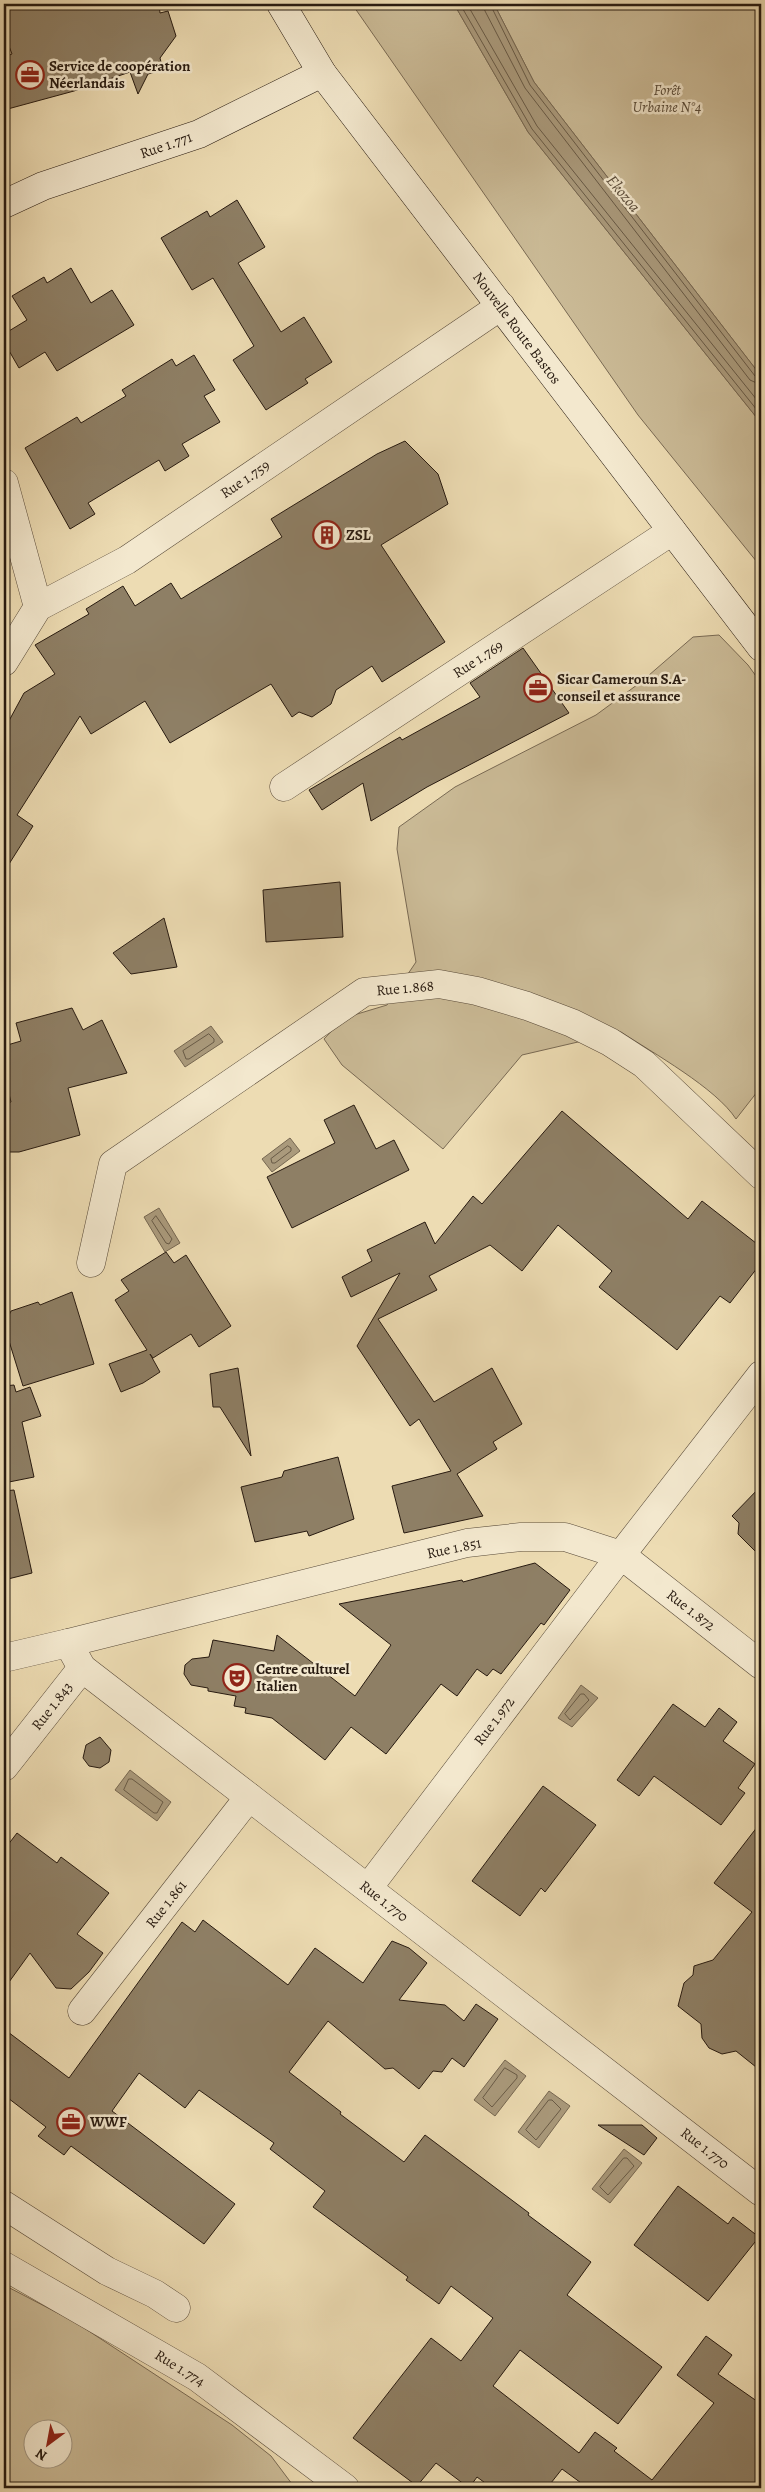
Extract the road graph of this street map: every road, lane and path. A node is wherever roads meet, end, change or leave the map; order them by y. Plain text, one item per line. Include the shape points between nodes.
1 (281, 4) edge
2 (322, 73) junction
3 (4, 204) edge
4 (501, 306) junction
5 (4, 483) edge
6 (672, 530) junction
7 (38, 607) junction
8 (761, 647) edge
9 (4, 662) edge
10 (284, 787) dead end
11 (761, 1174) edge
12 (91, 1263) dead end
13 (761, 1375) edge
14 (621, 1555) junction
15 (68, 1643) junction
16 (4, 1658) edge
17 (761, 1665) edge
18 (82, 1668) junction
19 (4, 1767) edge
20 (249, 1797) junction
21 (368, 1888) junction
22 (82, 2011) dead end
23 (761, 2192) edge
24 (4, 2205) edge
25 (4, 2266) edge
26 (176, 2308) dead end
27 (345, 2488) edge

1 - 2 street, Nouvelle Route Bastos
2 - 3 street, Rue 1.771 via 199,134 43,186
2 - 4 street, Nouvelle Route Bastos
4 - 6 street, Nouvelle Route Bastos
4 - 7 street, Rue 1.759 via 126,560
5 - 7 street
6 - 8 street, Nouvelle Route Bastos
6 - 10 street, Rue 1.769
7 - 9 street
11 - 12 street, Rue 1.868 via 644,1064 572,1023 493,996 439,984 364,992 113,1164
13 - 14 street
14 - 15 street, Rue 1.851 via 565,1537 521,1537 467,1543
14 - 17 street, Rue 1.872
14 - 21 street, Rue 1.972
15 - 16 street
15 - 18 street, Rue 1.770
18 - 19 street, Rue 1.843
18 - 20 street, Rue 1.770
20 - 21 street, Rue 1.770
20 - 22 street, Rue 1.861
21 - 23 street, Rue 1.770
24 - 26 street via 107,2271
25 - 27 street, Rue 1.774 via 196,2377

